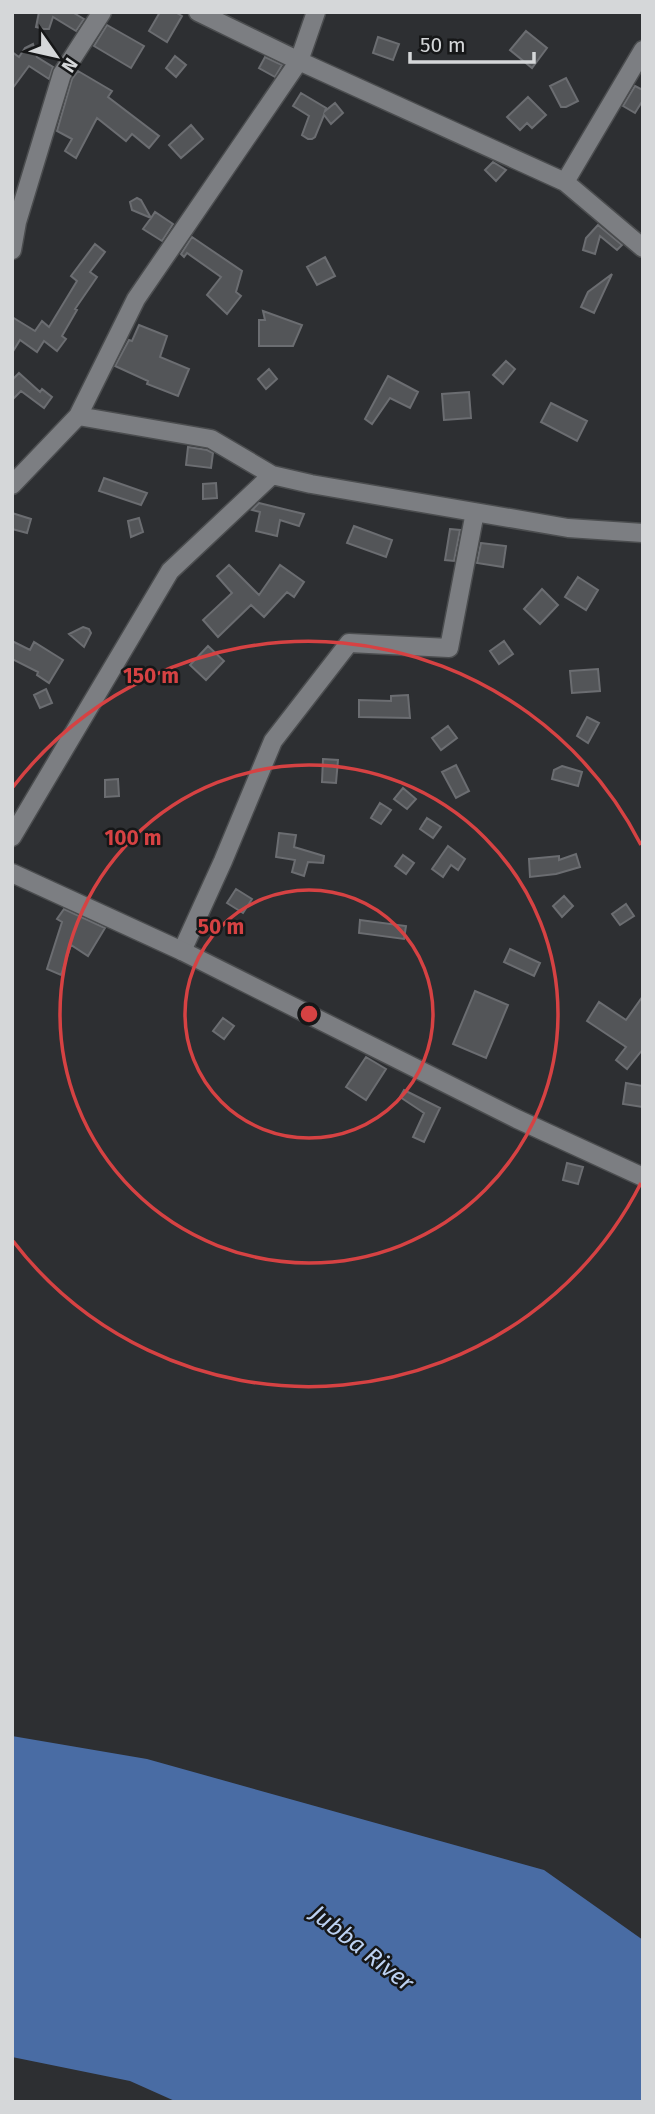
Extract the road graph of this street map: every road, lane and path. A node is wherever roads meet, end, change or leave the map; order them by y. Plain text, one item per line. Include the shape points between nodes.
1 (102, 12) edge
2 (198, 12) edge
3 (316, 12) edge
4 (643, 50) edge
5 (299, 61) junction
6 (565, 182) junction
7 (15, 220) edge
8 (643, 248) edge
9 (12, 250) edge
10 (78, 416) junction
11 (272, 475) junction
12 (12, 485) edge
13 (475, 512) junction
14 (643, 533) edge
15 (12, 837) edge
16 (12, 873) edge
17 (182, 951) junction
18 (643, 1177) edge

1 - 7 street via 61,74
2 - 5 street
3 - 5 street
4 - 6 street
5 - 6 street
5 - 10 street via 136,299
6 - 8 street
7 - 9 street
10 - 11 street via 211,439
10 - 12 street
11 - 13 street
11 - 15 street via 170,571
13 - 14 street via 568,528
13 - 17 street via 449,648 349,643 273,741
16 - 17 street
17 - 18 street

